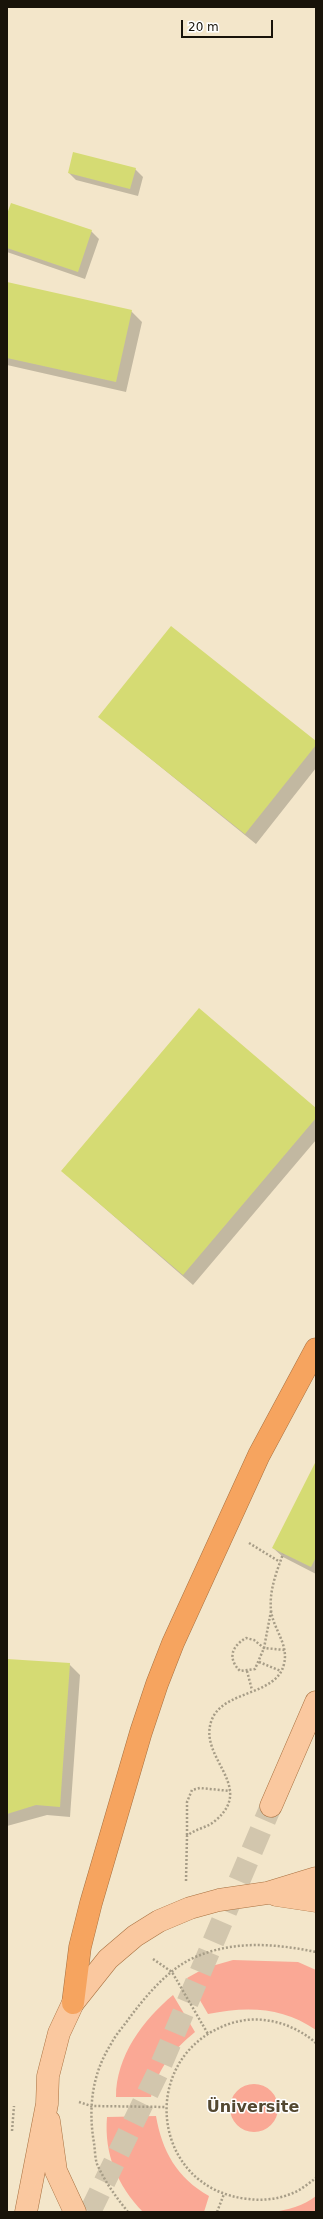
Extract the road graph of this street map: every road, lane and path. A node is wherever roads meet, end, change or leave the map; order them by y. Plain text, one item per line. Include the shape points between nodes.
1 (316, 1349) edge
2 (249, 1543) dead end
3 (283, 1554) dead end
4 (280, 1562) junction
5 (271, 1610) junction
6 (264, 1648) junction
7 (285, 1650) junction
8 (259, 1662) junction
9 (247, 1671) junction
10 (281, 1671) junction
11 (252, 1690) junction
12 (316, 1702) edge
13 (230, 1791) junction
14 (271, 1806) tunnel mouth
15 (187, 1836) junction
16 (316, 1878) edge
17 (186, 1885) dead end
18 (267, 1894) junction
19 (316, 1901) edge
20 (316, 1952) edge
21 (153, 1959) dead end
22 (172, 1972) junction
23 (74, 2003) junction
24 (208, 2034) junction
25 (316, 2043) edge
26 (79, 2102) dead end
27 (47, 2104) junction
28 (91, 2106) junction
29 (166, 2107) junction
30 (316, 2178) edge
31 (224, 2194) junction
32 (26, 2212) edge
33 (75, 2212) edge
34 (128, 2212) edge
35 (217, 2212) edge

1 - 23 highway via 259,1456 173,1643 157,1684 91,1903 80,1947
2 - 4 path
3 - 4 path
4 - 5 path via 274,1578
5 - 6 path
5 - 7 path
6 - 7 path
6 - 8 path
6 - 9 path via 254,1640 246,1638 232,1649 235,1666 240,1671
7 - 10 path
8 - 9 path via 255,1669
8 - 10 path
9 - 11 path
10 - 11 path via 268,1685
11 - 13 path via 238,1696 214,1717 209,1735
12 - 14 main road
13 - 15 path via 231,1798 216,1821 193,1830
13 - 15 path via 200,1788 192,1790 187,1802
15 - 17 path
16 - 18 main road
18 - 19 main road
18 - 23 main road via 219,1900 190,1908 159,1922 135,1936 108,1959
20 - 22 path via 284,1945 247,1944 220,1949 189,1960
21 - 22 path
22 - 24 path
22 - 28 path via 140,2004 110,2044 97,2073
23 - 27 main road via 59,2033 48,2076
24 - 25 path via 215,2028 245,2019 276,2021 305,2033
24 - 29 path via 190,2047 173,2073
26 - 28 path
27 - 32 main road
27 - 33 main road via 56,2171
28 - 29 path
28 - 34 path via 96,2162 111,2191
29 - 31 path via 168,2134 182,2162 204,2184
30 - 31 path via 294,2193 264,2201 232,2198
31 - 35 path

